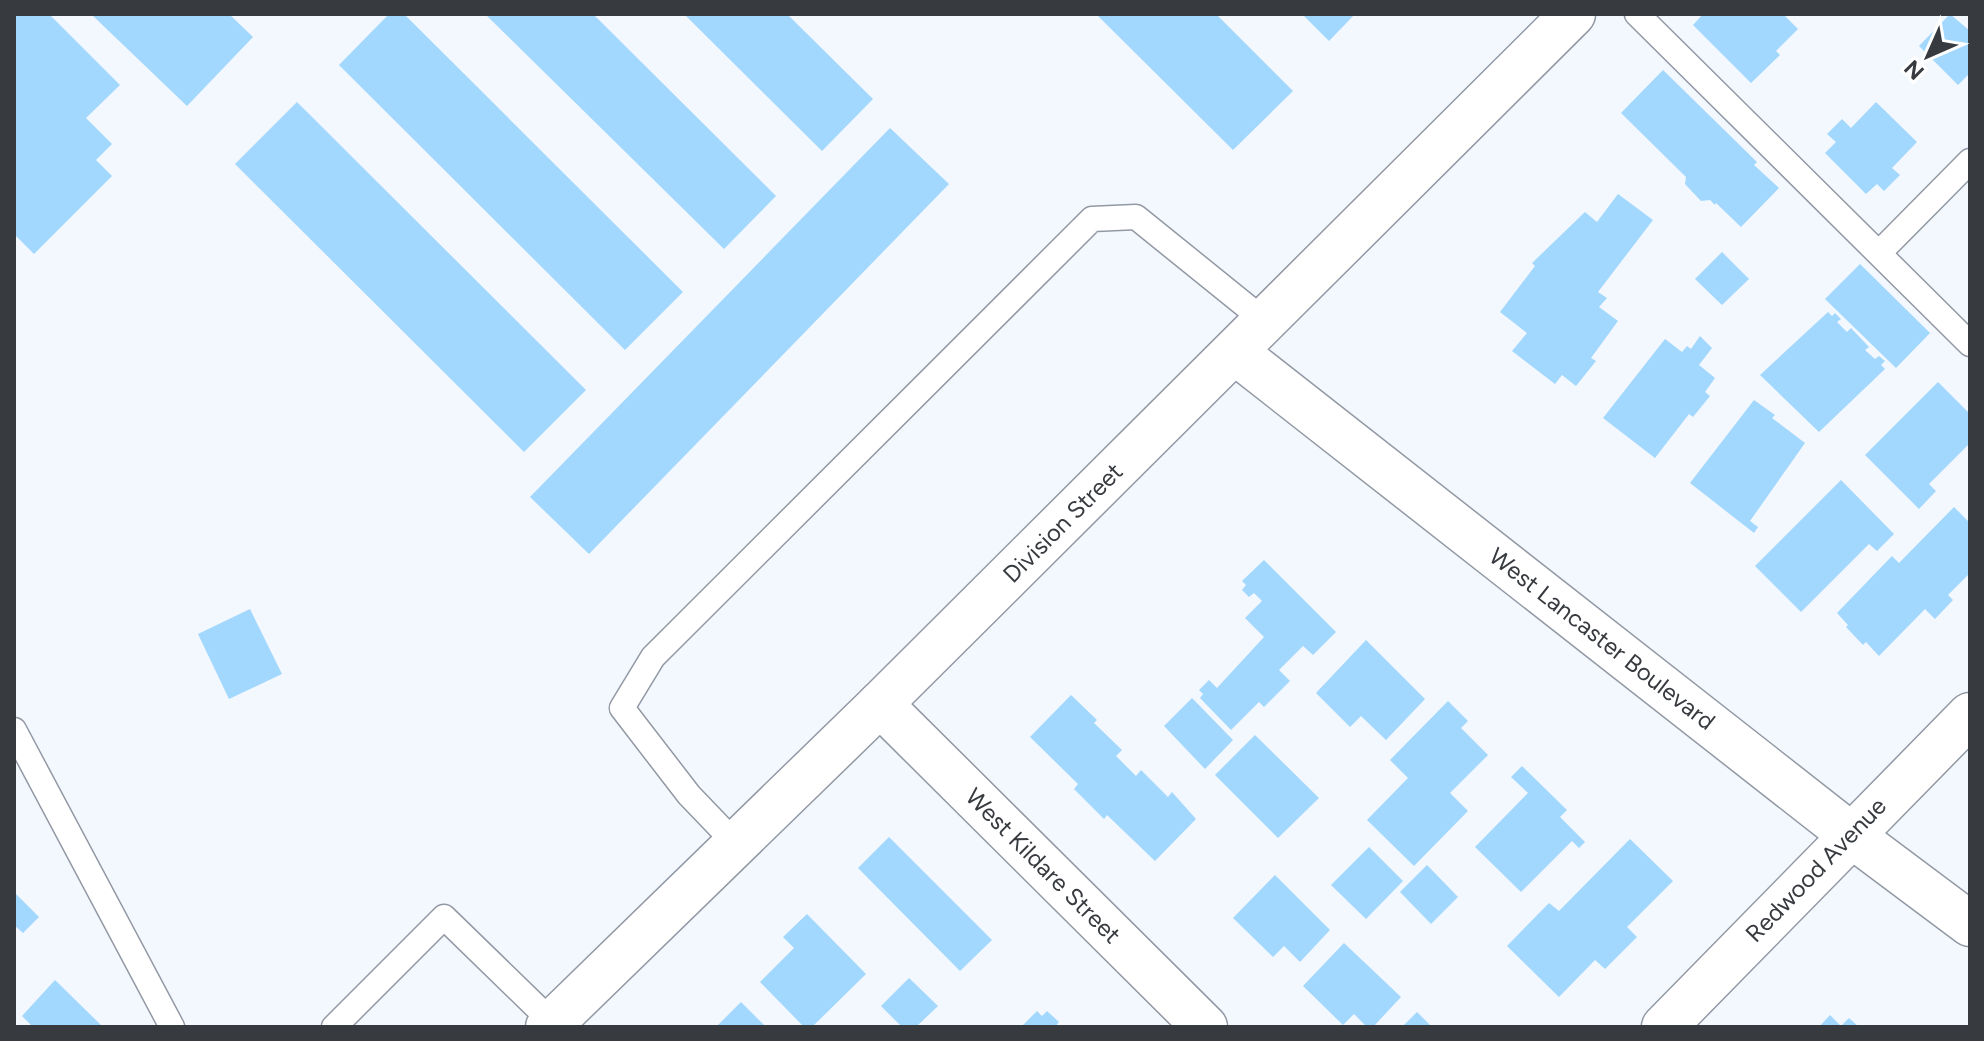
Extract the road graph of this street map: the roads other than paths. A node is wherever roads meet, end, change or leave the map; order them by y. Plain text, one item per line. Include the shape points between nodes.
1 (1573, 14) edge
2 (1637, 14) edge
3 (1970, 161) edge
4 (1879, 253) junction
5 (1266, 322) junction
6 (1970, 344) edge
7 (1235, 352) junction
8 (880, 704) junction
9 (1970, 715) edge
10 (14, 730) edge
11 (1851, 835) junction
12 (737, 845) junction
13 (1970, 924) edge
14 (550, 1025) edge
15 (172, 1027) edge
16 (334, 1027) edge
17 (1205, 1027) edge
18 (1664, 1027) edge

1 - 5 street, Division Street
2 - 4 lane
3 - 4 lane
4 - 6 lane
5 - 7 street, Division Street
5 - 12 lane via 1136,217 1092,219 653,657 622,708 689,795
7 - 8 street, Division Street
7 - 11 street, West Lancaster Boulevard
8 - 12 street, Division Street
8 - 17 street, West Kildare Street
9 - 11 street, Redwood Avenue
10 - 15 lane
11 - 13 street, West Lancaster Boulevard
11 - 18 street, Redwood Avenue
12 - 14 street, Division Street
14 - 16 lane via 444,917

